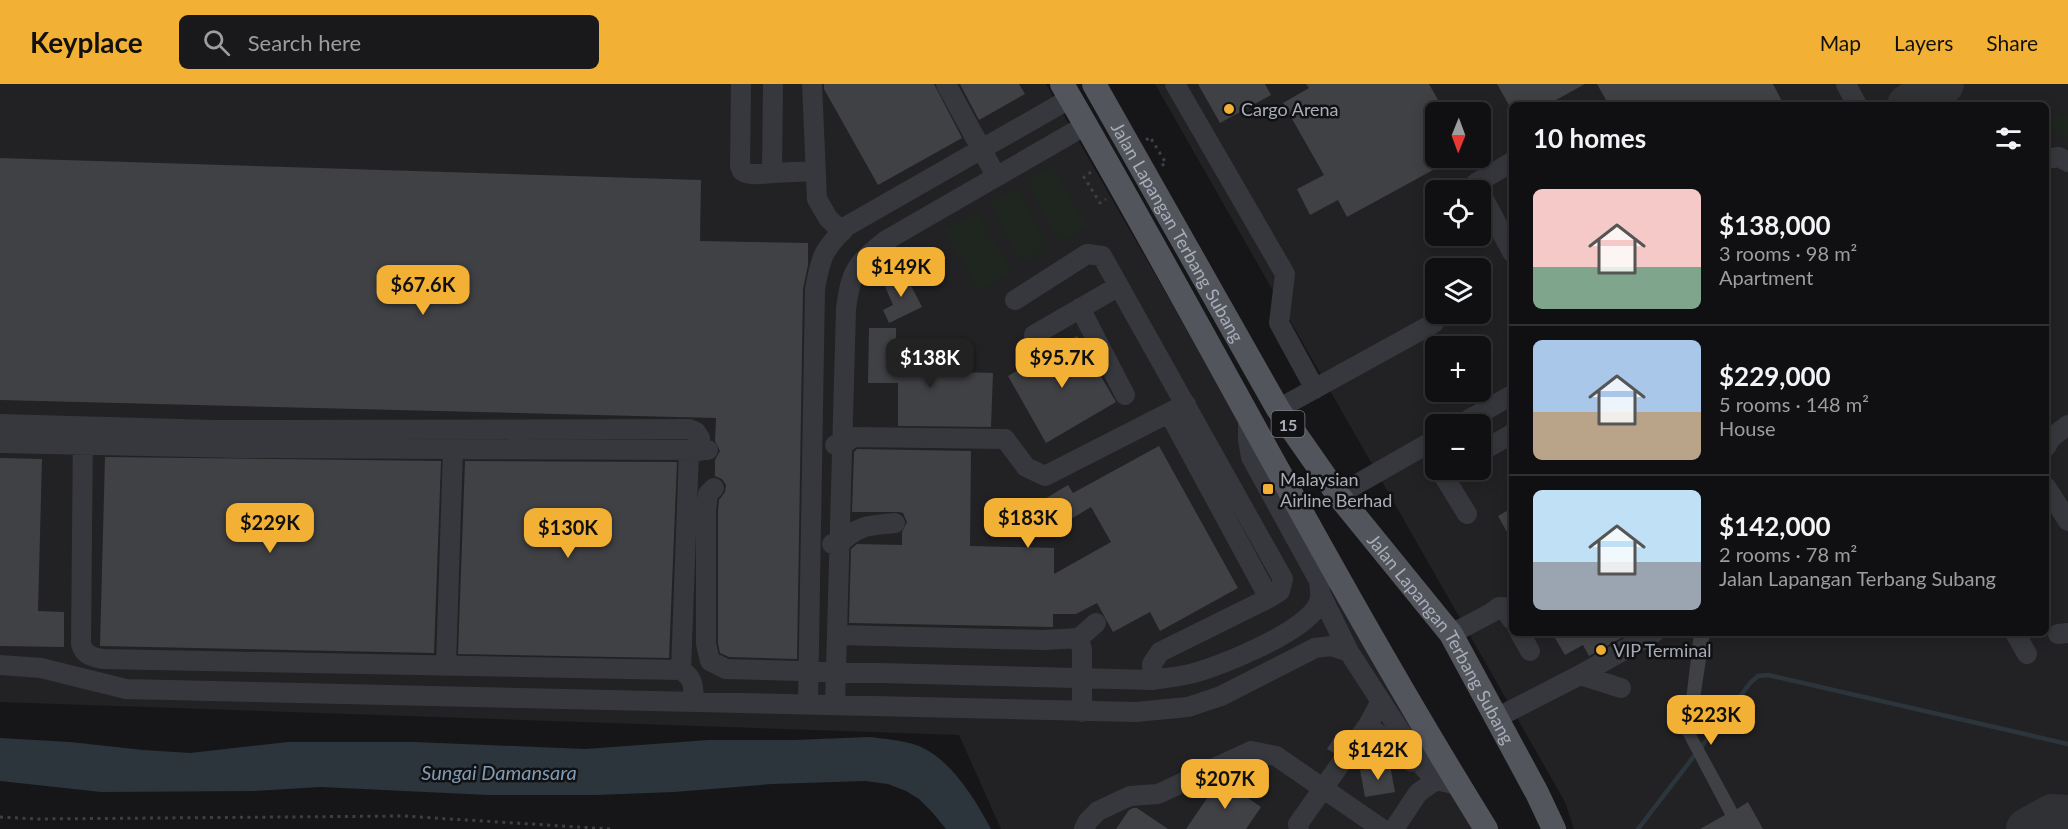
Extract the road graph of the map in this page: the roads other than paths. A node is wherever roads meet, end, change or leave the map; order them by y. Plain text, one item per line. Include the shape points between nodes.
1 (741, 84) edge
2 (773, 84) edge
3 (812, 84) edge
4 (946, 84) edge
5 (1094, 84) edge
6 (1175, 84) edge
7 (1846, 84) edge
8 (1067, 91) edge
9 (1855, 102) edge
10 (1086, 125) junction
11 (982, 149) junction
12 (2049, 159) edge
13 (2068, 162) edge
14 (1509, 164) edge
15 (815, 171) junction
16 (772, 173) junction
17 (996, 176) junction
18 (1481, 180) edge
19 (1491, 208) edge
20 (842, 232) junction
21 (1507, 232) edge
22 (1119, 286) junction
23 (1015, 300) dead end
24 (1080, 308) junction
25 (1432, 324) edge
26 (1034, 335) dead end
27 (1315, 389) junction
28 (1125, 395) dead end
29 (1509, 397) edge
30 (1177, 409) junction
31 (1278, 409) junction
32 (1479, 414) edge
33 (1248, 419) junction
34 (0, 424) edge
35 (2068, 425) edge
36 (83, 435) junction
37 (1509, 436) edge
38 (2049, 442) edge
39 (0, 443) edge
40 (813, 444) junction
41 (843, 445) junction
42 (1491, 446) edge
43 (453, 449) junction
44 (699, 450) junction
45 (1425, 465) edge
46 (1449, 480) edge
47 (714, 488) dead end
48 (2049, 492) edge
49 (1338, 495) junction
50 (1467, 514) dead end
51 (2068, 521) edge
52 (895, 523) dead end
53 (811, 544) junction
54 (839, 544) junction
55 (1321, 595) junction
56 (1509, 616) edge
57 (1096, 623) dead end
58 (1451, 634) junction
59 (837, 635) junction
60 (1522, 636) edge
61 (1649, 636) edge
62 (2017, 636) edge
63 (1079, 638) junction
64 (1530, 651) dead end
65 (1349, 652) junction
66 (2027, 654) dead end
67 (1241, 656) junction
68 (0, 665) edge
69 (446, 665) junction
70 (681, 670) junction
71 (809, 671) junction
72 (836, 673) junction
73 (1580, 675) junction
74 (1182, 676) junction
75 (1081, 678) junction
76 (1153, 680) junction
77 (1253, 681) junction
78 (1621, 688) dead end
79 (1381, 701) junction
80 (702, 703) junction
81 (808, 704) junction
82 (835, 705) junction
83 (1188, 707) junction
84 (1082, 712) junction
85 (1496, 718) junction
86 (1368, 725) junction
87 (1442, 783) junction
88 (1323, 789) junction
89 (1084, 829) edge
90 (1299, 829) edge
91 (1382, 829) edge
92 (1394, 829) edge
93 (1486, 829) edge
94 (1554, 829) edge

1 - 16 street via 740,166 746,174
2 - 16 street
3 - 15 street
4 - 11 street
5 - 31 main road, Jalan Lapangan Terbang Subang / 15
6 - 27 street via 1286,274 1279,323
7 - 9 street
8 - 10 main road, Jalan Lapangan Terbang Subang / 15
8 - 11 street
10 - 17 street
10 - 33 main road, Jalan Lapangan Terbang Subang / 15
11 - 17 street
11 - 20 street
12 - 13 street via 2059,157
14 - 18 street
15 - 16 street
15 - 20 street via 821,209
17 - 41 street via 863,258 850,281 846,309
19 - 21 street
20 - 40 street via 827,246 815,289
22 - 23 street via 1102,256 1087,254
22 - 24 street
22 - 30 street
24 - 26 street
24 - 28 street
25 - 27 street
27 - 31 street
29 - 32 street
30 - 41 street via 1045,476 1026,467 1005,439 853,437
30 - 76 street via 1283,579 1280,591 1269,598 1161,652 1152,664
31 - 49 main road, Jalan Lapangan Terbang Subang / 15
33 - 55 street via 1251,457 1319,581
33 - 87 main road, Jalan Lapangan Terbang Subang / 15 via 1416,717
34 - 36 street
35 - 38 street
36 - 39 street
36 - 43 street via 240,448
36 - 44 street via 215,430 689,429 700,438
36 - 69 street via 81,644 89,656
37 - 42 street
40 - 41 street
40 - 53 street
41 - 54 street
43 - 44 street
43 - 69 street
44 - 70 street
45 - 49 street
46 - 50 street
47 - 71 street via 708,494 706,510 706,644 710,661 726,669
48 - 51 street
49 - 58 main road, Jalan Lapangan Terbang Subang / 15
52 - 54 street via 861,527
53 - 54 street
53 - 71 street
54 - 59 street
55 - 65 street
55 - 67 street via 1316,608 1302,623
56 - 58 street via 1503,607 1498,607
57 - 63 street
58 - 85 main road, Jalan Lapangan Terbang Subang / 15
59 - 63 street
59 - 72 street
60 - 64 street
61 - 73 street
62 - 66 street
63 - 75 street
65 - 77 street via 1331,646 1315,648
65 - 79 street
67 - 74 street
67 - 77 street
68 - 80 street via 41,668 126,689
69 - 70 street
70 - 80 street via 689,675
71 - 72 street
71 - 81 street
72 - 75 street
72 - 82 street
73 - 78 street
73 - 85 street
74 - 76 street
74 - 83 street
75 - 76 street
75 - 84 street
77 - 83 street
79 - 86 street
79 - 87 street via 1424,768
80 - 81 street
81 - 82 street
82 - 84 street
83 - 84 street
85 - 94 main road, Jalan Lapangan Terbang Subang / 15
86 - 87 street
86 - 88 street
87 - 92 street via 1418,793
87 - 93 main road, Jalan Lapangan Terbang Subang / 15
88 - 89 street via 1276,756 1251,751 1158,794 1119,801 1098,811
88 - 90 street via 1298,824
88 - 91 street

